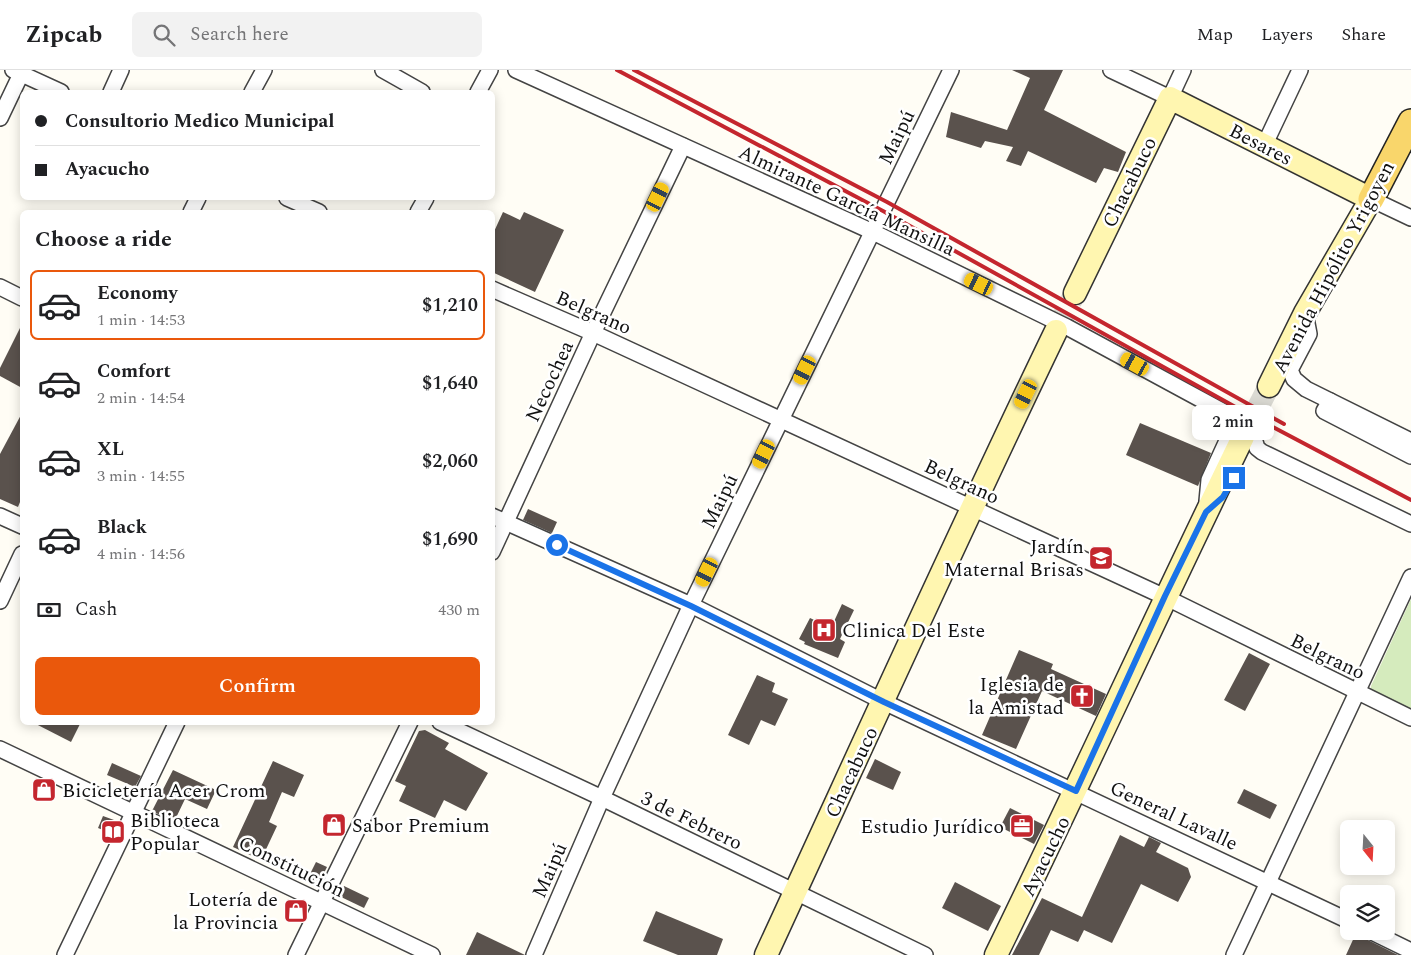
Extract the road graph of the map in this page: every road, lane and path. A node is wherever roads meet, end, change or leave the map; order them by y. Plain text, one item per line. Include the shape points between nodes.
1 (121, 70) edge
2 (264, 70) edge
3 (383, 70) edge
4 (490, 70) edge
5 (516, 70) edge
6 (951, 70) edge
7 (1111, 70) edge
8 (1183, 70) edge
9 (1300, 70) edge
10 (17, 72) edge
11 (57, 90) edge
12 (112, 90) edge
13 (253, 90) edge
14 (418, 90) edge
15 (479, 90) edge
16 (1170, 98) junction
17 (0, 118) edge
18 (1411, 122) edge
19 (682, 146) junction
20 (1264, 146) junction
21 (1371, 199) junction
22 (292, 200) edge
23 (314, 210) edge
24 (1411, 218) edge
25 (873, 232) junction
26 (0, 287) edge
27 (495, 290) edge
28 (1075, 293) tunnel mouth
29 (20, 297) edge
30 (1305, 314) junction
31 (1062, 329) junction
32 (593, 333) junction
33 (1269, 386) tunnel mouth
34 (1330, 401) junction
35 (780, 420) junction
36 (1244, 431) junction
37 (1411, 441) edge
38 (1411, 456) edge
39 (971, 507) junction
40 (0, 516) edge
41 (499, 520) edge
42 (1411, 524) edge
43 (20, 525) edge
44 (495, 538) edge
45 (20, 558) edge
46 (1411, 577) edge
47 (1165, 596) junction
48 (0, 600) edge
49 (691, 606) junction
50 (1358, 693) junction
51 (884, 702) junction
52 (1411, 718) edge
53 (177, 725) edge
54 (409, 725) edge
55 (446, 725) edge
56 (0, 749) edge
57 (1076, 791) junction
58 (602, 798) junction
59 (134, 812) junction
60 (1270, 883) junction
61 (795, 892) junction
62 (323, 903) junction
63 (1340, 917) edge
64 (1388, 940) edge
65 (1411, 951) edge
66 (65, 955) edge
67 (296, 955) edge
68 (432, 955) edge
69 (534, 955) edge
70 (766, 955) edge
71 (925, 955) edge
72 (996, 955) edge
73 (1234, 955) edge

1 - 12 street
2 - 13 street
3 - 14 street
4 - 15 street
5 - 19 street, Almirante García Mansilla
6 - 25 street, Maipú
7 - 16 street, Besares
8 - 16 street, Chacabuco
9 - 20 street
10 - 11 street
10 - 17 street
16 - 20 street, Besares
16 - 28 street, Chacabuco
18 - 21 main road, Avenida Hipólito Yrigoyen
19 - 25 street, Almirante García Mansilla
19 - 32 street, Necochea
20 - 21 street, Besares
21 - 24 street, Besares
21 - 30 street, Avenida Hipólito Yrigoyen
22 - 23 street
25 - 31 street, Almirante García Mansilla
25 - 35 street, Maipú
26 - 29 street
27 - 32 street, Belgrano
30 - 33 street, Avenida Hipólito Yrigoyen
30 - 34 street via 1309,334 1290,370 1294,379 1306,389
31 - 36 street, Almirante García Mansilla
31 - 39 street, Chacabuco
32 - 35 street, Belgrano
32 - 41 street, Necochea
34 - 37 street
34 - 38 street via 1324,411
35 - 39 street, Belgrano
35 - 49 street, Maipú
36 - 42 street, Almirante García Mansilla via 1262,452
36 - 47 street, Ayacucho
39 - 47 street, Belgrano
39 - 51 street, Chacabuco
40 - 43 street
41 - 44 street, Necochea
41 - 49 street, General Lavalle
45 - 48 street
46 - 50 street
47 - 50 street, Belgrano
47 - 57 street, Ayacucho
49 - 51 street, General Lavalle
49 - 58 street, Maipú
50 - 52 street, Belgrano
50 - 60 street
51 - 57 street, General Lavalle
51 - 61 street, Chacabuco
53 - 59 street
54 - 62 street
55 - 58 street, 3 de Febrero
56 - 59 street, Constitución
57 - 60 street, General Lavalle
57 - 72 street, Ayacucho
58 - 61 street, 3 de Febrero
58 - 69 street, Maipú
59 - 62 street, Constitución
59 - 66 street
60 - 63 street, General Lavalle
60 - 73 street
61 - 70 street, Chacabuco
61 - 71 street, 3 de Febrero
62 - 67 street
62 - 68 street, Constitución
64 - 65 street

